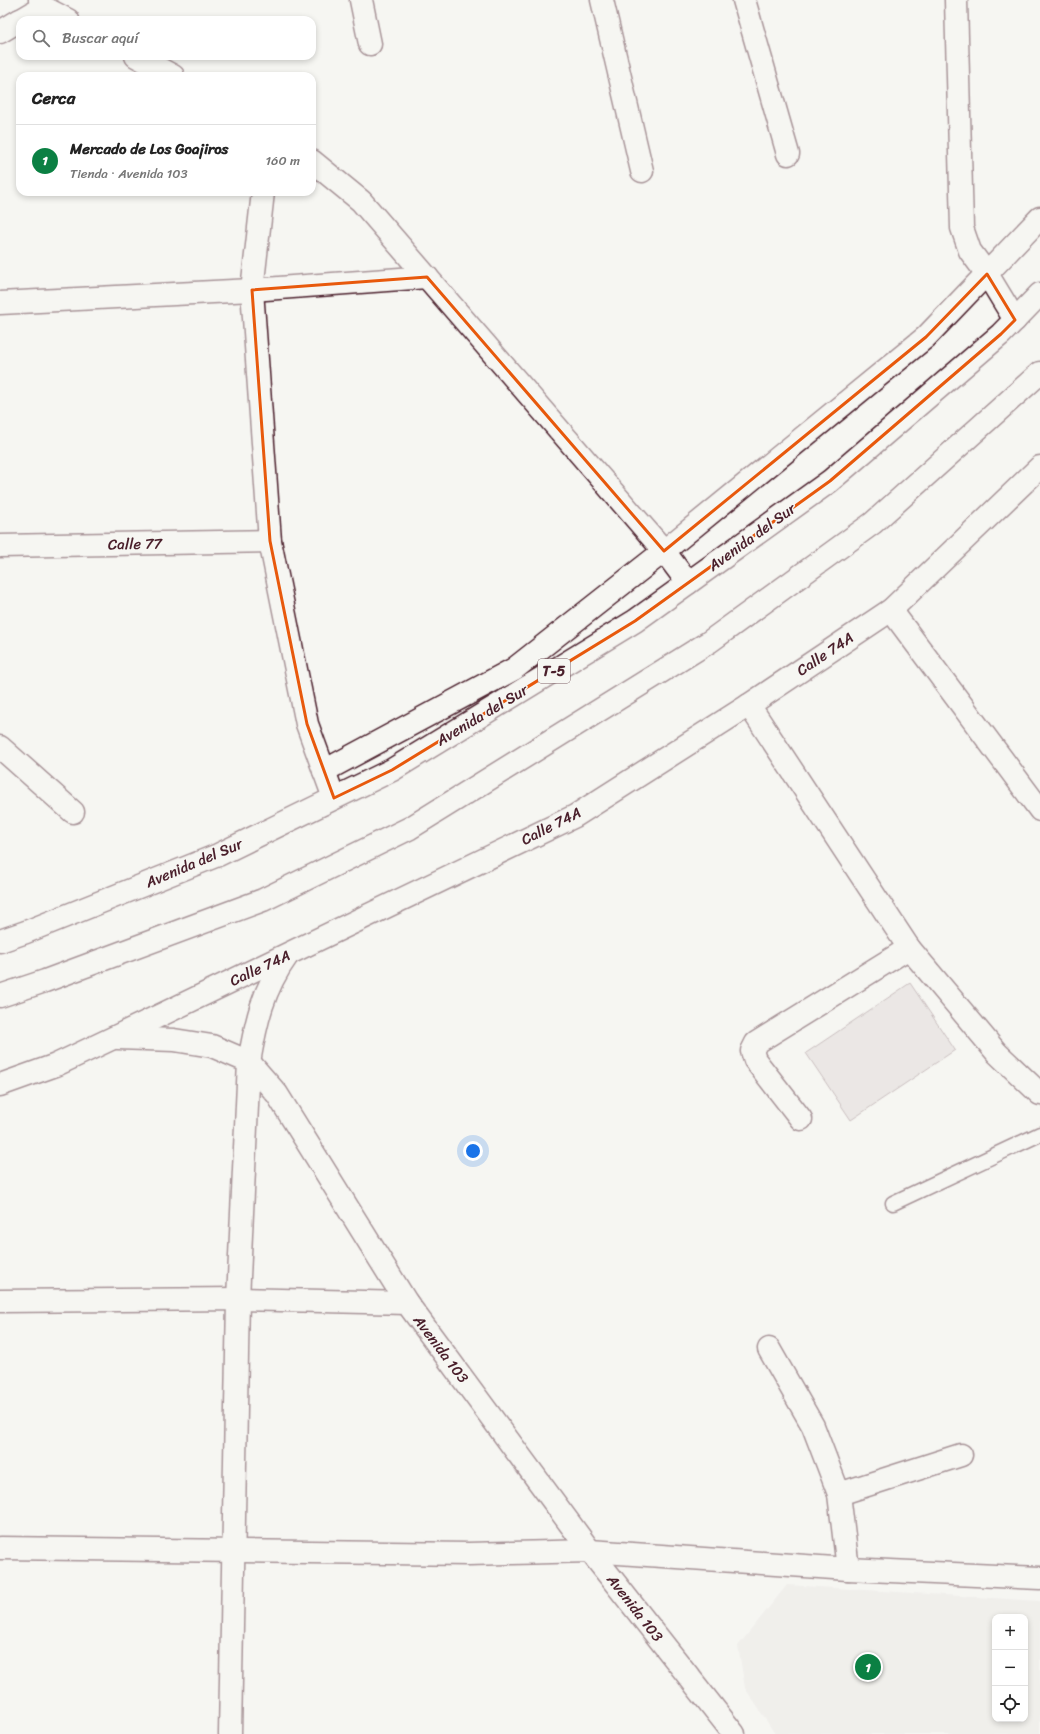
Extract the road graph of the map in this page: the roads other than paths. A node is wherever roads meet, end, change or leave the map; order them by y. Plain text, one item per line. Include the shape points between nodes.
1 (361, 0) edge
2 (602, 0) edge
3 (744, 0) edge
4 (956, 0) edge
5 (42, 3) edge
6 (25, 16) edge
7 (62, 16) edge
8 (16, 22) edge
9 (0, 32) edge
10 (370, 44) dead end
11 (143, 60) edge
12 (166, 72) edge
13 (788, 154) dead end
14 (316, 164) edge
15 (642, 171) dead end
16 (263, 196) edge
17 (1040, 218) edge
18 (987, 274) junction
19 (428, 277) junction
20 (252, 290) junction
21 (1040, 294) edge
22 (0, 303) edge
23 (1015, 320) junction
24 (1040, 372) edge
25 (1040, 467) edge
26 (270, 541) junction
27 (0, 546) edge
28 (664, 551) junction
29 (688, 584) junction
30 (891, 610) junction
31 (749, 705) junction
32 (4, 756) edge
33 (324, 771) junction
34 (334, 798) junction
35 (1040, 810) edge
36 (73, 812) dead end
37 (0, 941) edge
38 (909, 948) junction
39 (287, 956) junction
40 (0, 996) edge
41 (115, 1037) junction
42 (249, 1062) junction
43 (0, 1085) edge
44 (1040, 1094) edge
45 (801, 1119) dead end
46 (1040, 1134) edge
47 (892, 1203) dead end
48 (238, 1299) junction
49 (0, 1301) edge
50 (407, 1303) junction
51 (769, 1349) dead end
52 (961, 1455) dead end
53 (839, 1494) junction
54 (0, 1548) edge
55 (233, 1549) junction
56 (590, 1551) junction
57 (848, 1569) junction
58 (1040, 1578) edge
59 (230, 1734) edge
60 (734, 1734) edge

1 - 10 main road
2 - 15 main road
3 - 13 main road
4 - 18 main road via 962,228 970,251
5 - 6 main road
5 - 7 main road
8 - 9 main road
11 - 12 main road
14 - 19 main road via 361,201
16 - 20 main road
17 - 18 main road
18 - 23 main road
18 - 28 main road via 926,337
19 - 20 main road
19 - 28 main road
20 - 22 main road
20 - 26 main road
21 - 23 main road, Avenida del Sur / T-5
23 - 29 main road, Avenida del Sur / T-5 via 830,481
24 - 40 main road via 872,523 721,632 410,828 263,900
25 - 30 main road, Calle 74A
26 - 27 main road, Calle 77
26 - 33 main road via 307,724
28 - 29 main road
28 - 33 main road via 514,669
29 - 34 main road, Avenida del Sur / T-5 via 635,621 392,770
30 - 31 main road, Calle 74A
30 - 35 main road
31 - 38 main road
31 - 39 main road, Calle 74A via 575,816
32 - 36 main road
33 - 34 main road
34 - 37 main road, Avenida del Sur / T-5 via 218,855
38 - 44 main road via 997,1053
38 - 45 main road via 756,1043 752,1051 755,1060
39 - 41 main road, Calle 74A
39 - 42 main road via 268,988
41 - 42 main road, Avenida 103 via 174,1040 212,1046
41 - 43 main road, Calle 74A via 56,1065
42 - 48 main road
42 - 50 main road, Avenida 103 via 278,1094
46 - 47 lane
48 - 49 main road
48 - 50 main road
48 - 55 main road
50 - 56 main road, Avenida 103
51 - 53 main road via 813,1426
52 - 53 main road
53 - 57 main road
54 - 55 main road
55 - 56 main road via 469,1554
55 - 59 main road
56 - 57 main road
56 - 60 main road, Avenida 103
57 - 58 main road

